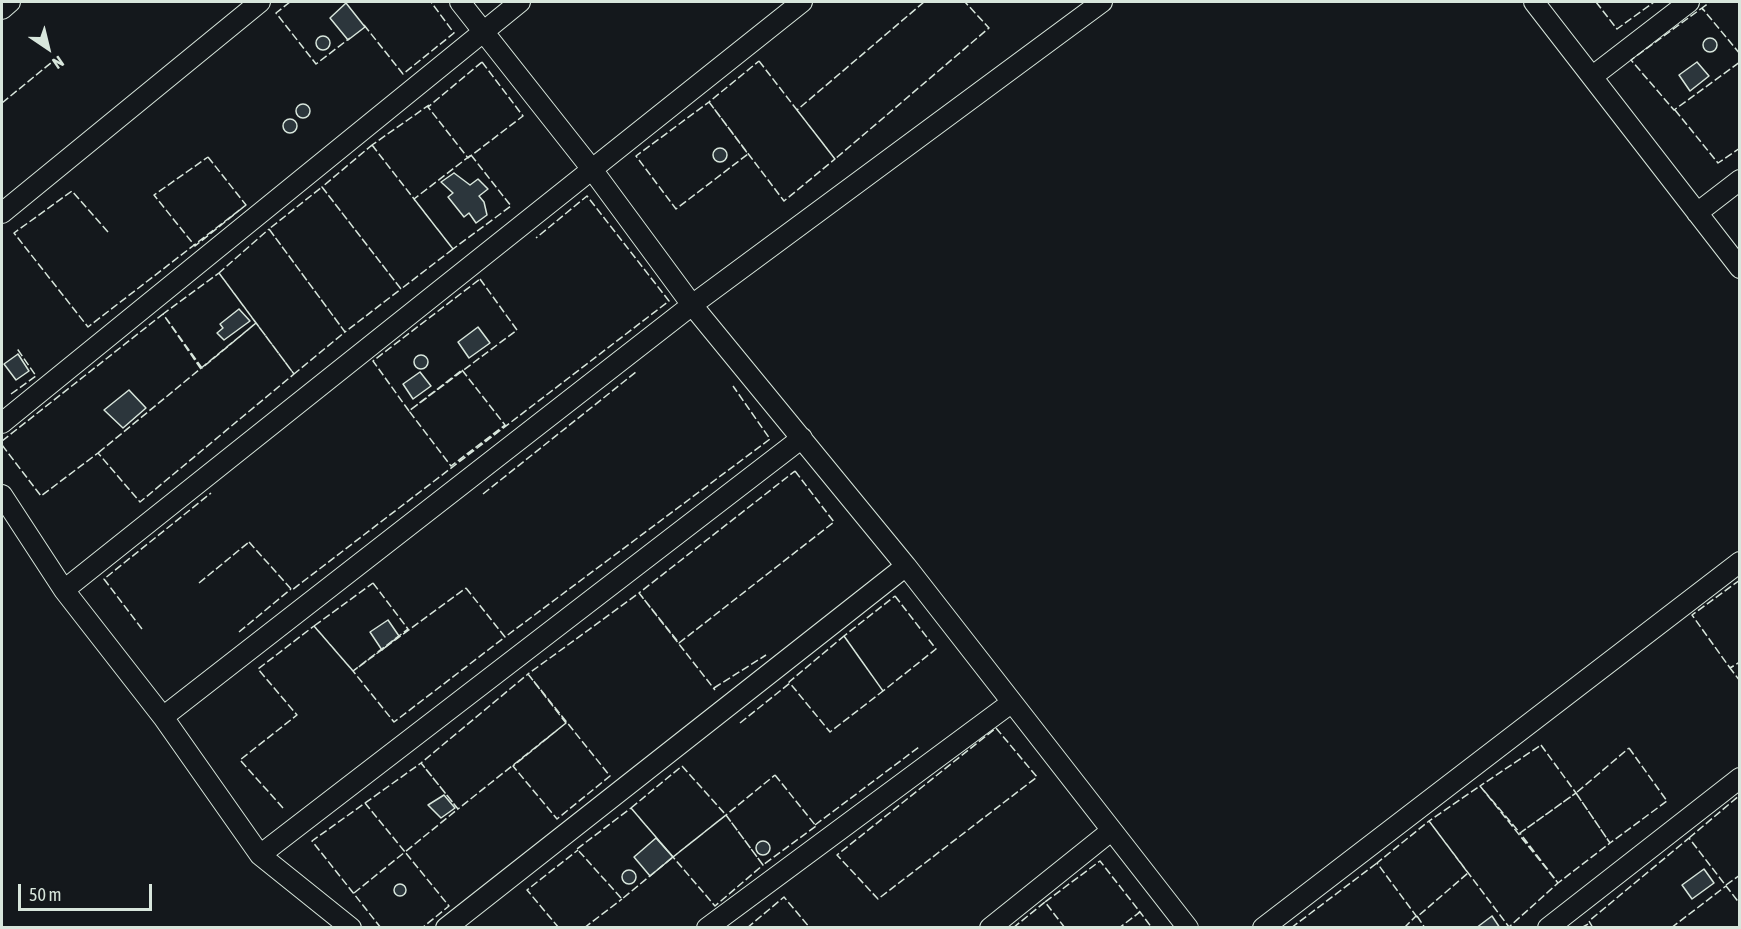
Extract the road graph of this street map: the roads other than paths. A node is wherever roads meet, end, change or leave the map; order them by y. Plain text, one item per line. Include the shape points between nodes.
1 (10, 2) edge
2 (260, 2) edge
3 (460, 2) edge
4 (520, 2) edge
5 (801, 2) edge
6 (1102, 2) edge
7 (1534, 2) edge
8 (1689, 2) edge
9 (2, 9) edge
10 (483, 31) junction
11 (1593, 76) junction
12 (591, 168) junction
13 (1740, 180) edge
14 (2, 213) edge
15 (1696, 213) junction
16 (1740, 268) edge
17 (692, 305) junction
18 (2, 423) edge
19 (802, 438) junction
20 (2, 495) edge
21 (1740, 562) edge
22 (906, 566) junction
23 (64, 590) junction
24 (1011, 703) junction
25 (163, 717) junction
26 (1740, 778) edge
27 (1111, 831) junction
28 (261, 855) junction
29 (351, 927) edge
30 (446, 927) edge
31 (707, 927) edge
32 (990, 927) edge
33 (1188, 927) edge
34 (1263, 927) edge
35 (1548, 927) edge

1 - 9 street
2 - 14 street
3 - 10 street
4 - 10 street
5 - 12 street
6 - 17 street
7 - 11 street
8 - 11 street
10 - 12 street
10 - 18 street
11 - 15 street
12 - 17 street
12 - 23 street
13 - 15 street
15 - 16 street
17 - 19 street
17 - 25 street
19 - 22 street
19 - 28 street
20 - 23 street
21 - 34 street
22 - 24 street
22 - 30 street
23 - 25 street
24 - 27 street
24 - 31 street
25 - 28 street
26 - 35 street
27 - 32 street
27 - 33 street
28 - 29 street

